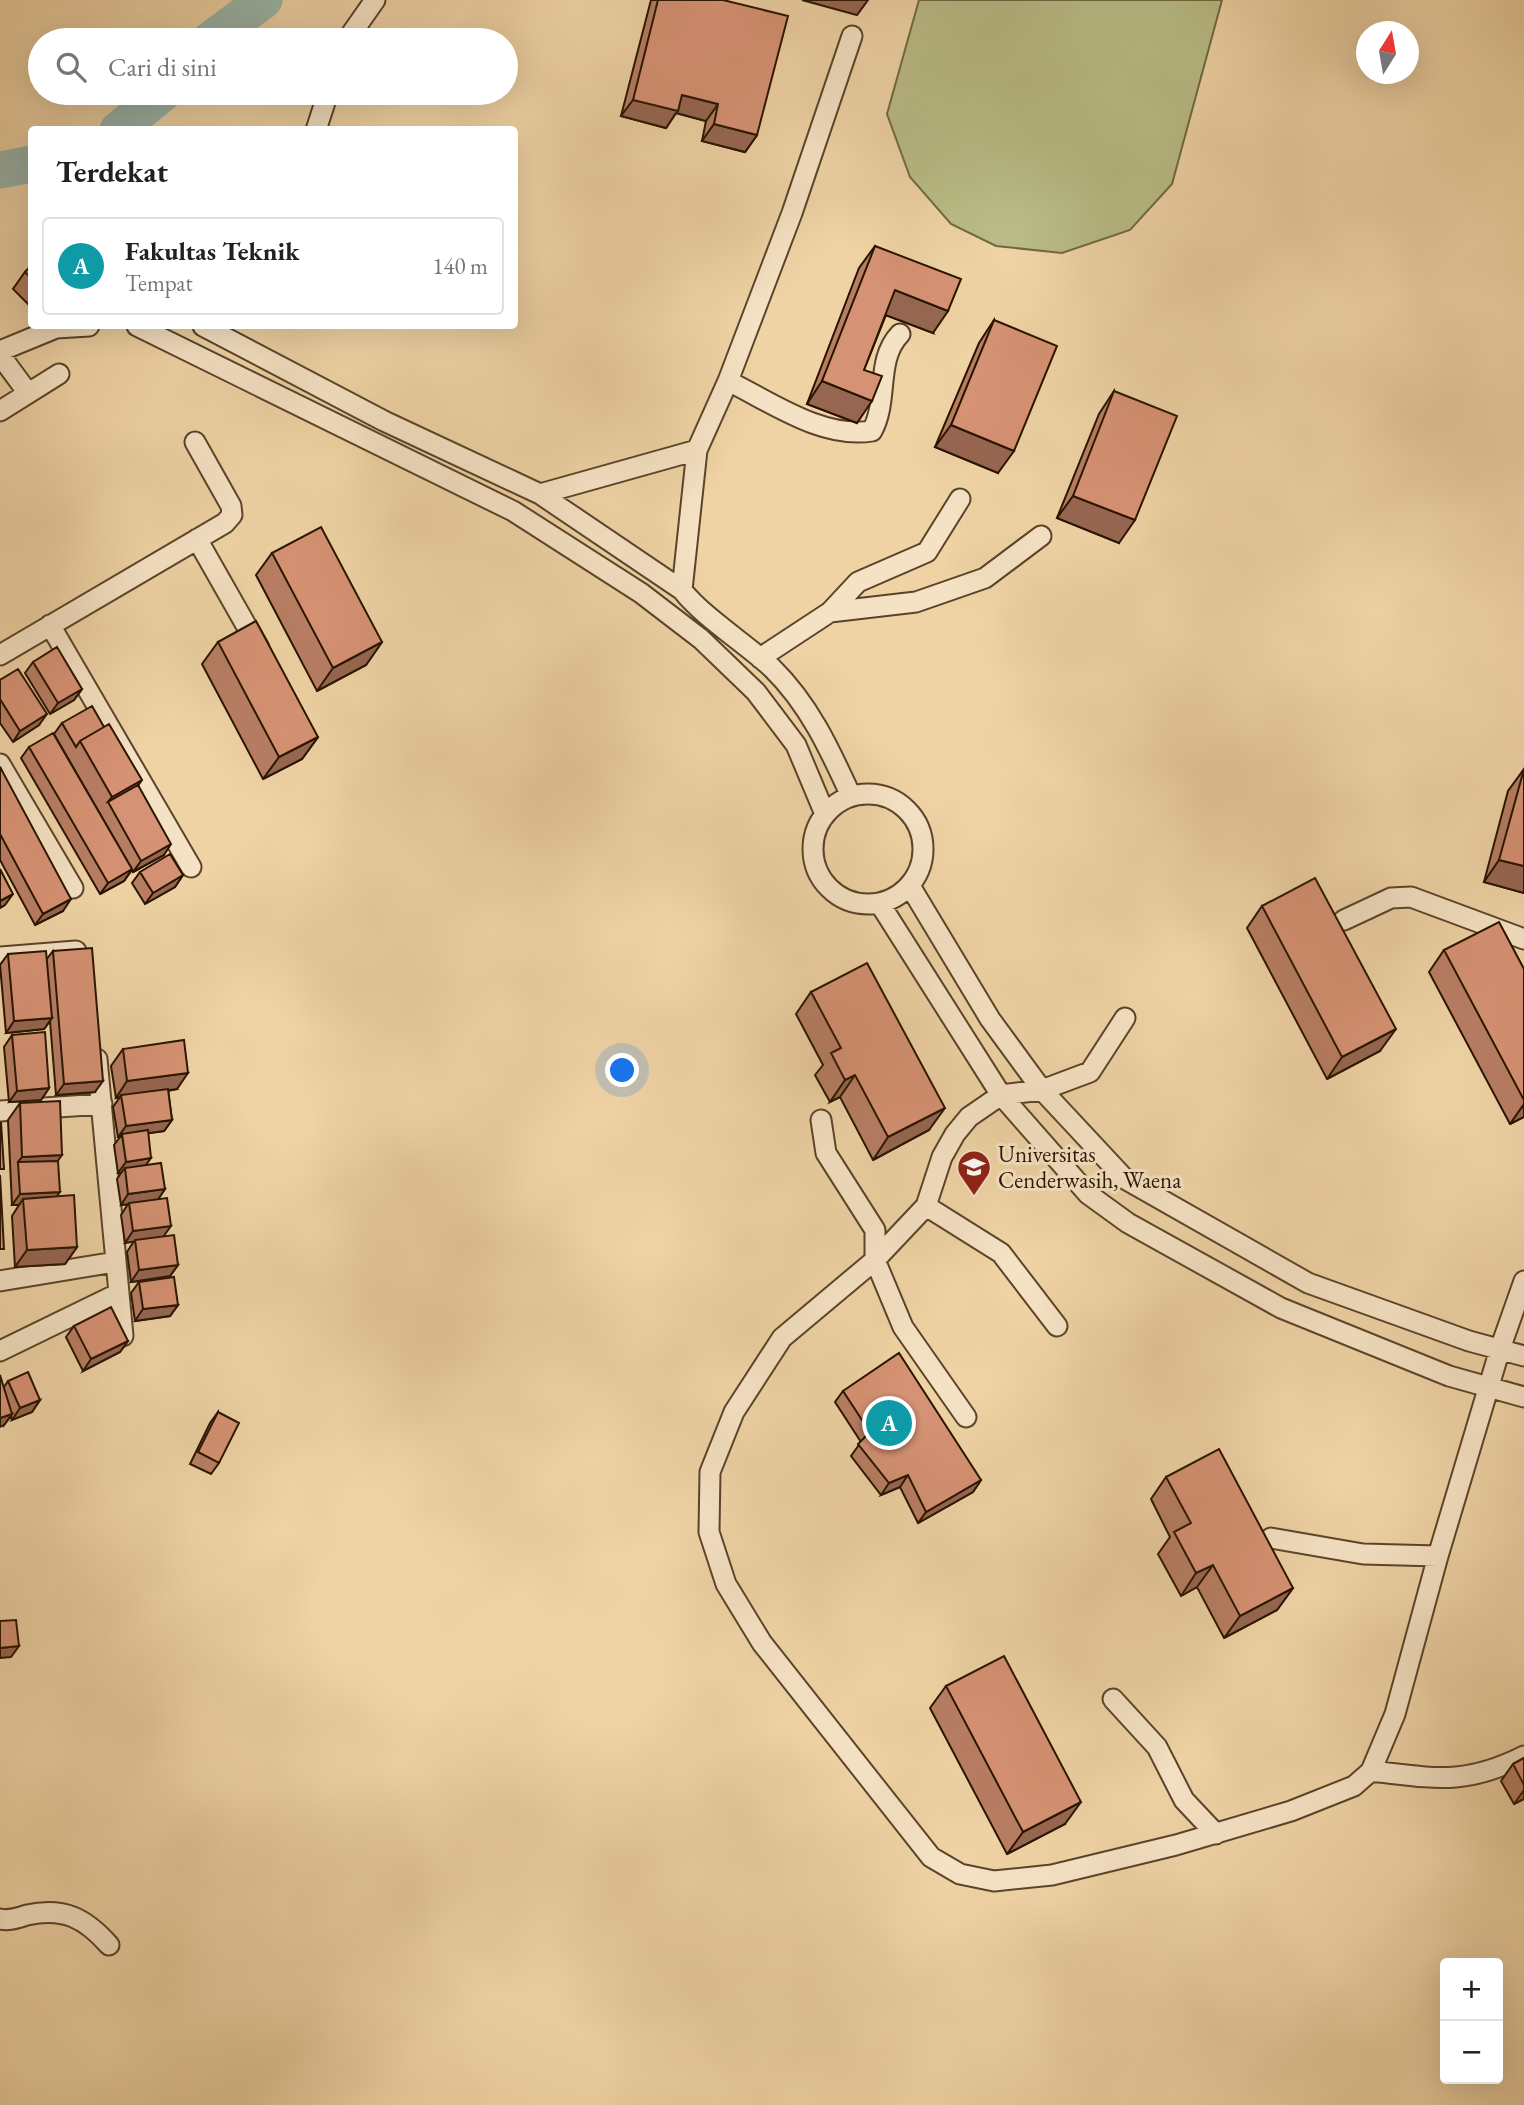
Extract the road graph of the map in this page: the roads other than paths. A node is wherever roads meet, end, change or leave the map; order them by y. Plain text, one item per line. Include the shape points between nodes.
1 (374, 0) edge
2 (355, 28) edge
3 (852, 36) dead end
4 (324, 105) edge
5 (317, 126) edge
6 (54, 329) edge
7 (143, 329) edge
8 (209, 329) edge
9 (900, 334) dead end
10 (0, 353) edge
11 (59, 374) dead end
12 (728, 380) junction
13 (28, 393) junction
14 (0, 411) edge
15 (195, 442) dead end
16 (697, 450) junction
17 (540, 494) junction
18 (960, 499) dead end
19 (1041, 536) dead end
20 (197, 539) junction
21 (682, 590) junction
22 (830, 612) junction
23 (50, 625) junction
24 (0, 655) edge
25 (760, 658) junction
26 (272, 670) edge
27 (0, 764) edge
28 (851, 796) junction
29 (825, 814) junction
30 (191, 867) dead end
31 (910, 886) junction
32 (72, 888) dead end
33 (880, 904) junction
34 (1344, 920) dead end
35 (1524, 939) edge
36 (0, 957) edge
37 (89, 972) edge
38 (1125, 1018) dead end
39 (95, 1038) edge
40 (1042, 1090) junction
41 (1001, 1095) junction
42 (102, 1104) junction
43 (0, 1111) edge
44 (821, 1119) dead end
45 (926, 1206) junction
46 (875, 1260) junction
47 (115, 1262) junction
48 (0, 1281) edge
49 (1524, 1281) edge
50 (119, 1293) junction
51 (1057, 1326) dead end
52 (123, 1336) edge
53 (1500, 1349) junction
54 (0, 1351) edge
55 (1524, 1356) edge
56 (1489, 1388) junction
57 (1524, 1397) edge
58 (966, 1418) dead end
59 (1271, 1538) dead end
60 (1438, 1556) junction
61 (1113, 1699) dead end
62 (1524, 1756) edge
63 (1371, 1771) junction
64 (1216, 1834) junction
65 (0, 1919) edge
66 (109, 1945) dead end

1 - 2 street
3 - 12 street via 792,213
4 - 5 street
6 - 10 street
7 - 29 street via 513,511 641,593 701,639 756,692 796,745
8 - 17 street via 384,421
9 - 12 street via 884,366 884,392 872,431 848,434 828,428
10 - 13 street
11 - 13 street
12 - 16 street
13 - 14 street
15 - 20 street via 232,515
16 - 17 street
16 - 21 street
17 - 21 street
18 - 22 street via 927,552 858,582
19 - 22 street via 985,578 916,602
20 - 23 street
20 - 26 street
21 - 25 street via 693,605
22 - 25 street
23 - 24 street
23 - 30 street
25 - 28 street via 822,731
27 - 32 street
28 - 29 street
28 - 31 street via 880,795 905,808 916,824 923,860
29 - 33 street via 812,850 826,886 851,901
31 - 33 street
31 - 40 street via 990,1019
33 - 41 street
34 - 35 street via 1391,898 1410,897
36 - 37 street via 83,951
38 - 40 street via 1090,1072
39 - 42 street
40 - 41 street
40 - 53 street via 1125,1179 1189,1218 1308,1283
41 - 45 street via 969,1117 954,1134
41 - 56 street via 1088,1194 1128,1223 1281,1308
42 - 43 street
42 - 47 street
44 - 46 street via 827,1153 875,1230
45 - 46 street
45 - 51 street via 1001,1253
46 - 58 street via 903,1327
46 - 64 street via 782,1338 734,1412 710,1472 709,1532 726,1584 762,1643 931,1857 960,1874 994,1881 1052,1875
47 - 48 street
47 - 50 street
49 - 53 street
50 - 52 street
50 - 54 street
53 - 55 street
53 - 56 street
56 - 57 street
56 - 60 street
59 - 60 street via 1363,1554
60 - 63 street via 1395,1714
61 - 64 street via 1157,1747 1184,1800
62 - 63 street via 1499,1769 1451,1780
63 - 64 street via 1331,1797
65 - 66 street via 51,1911 73,1914

